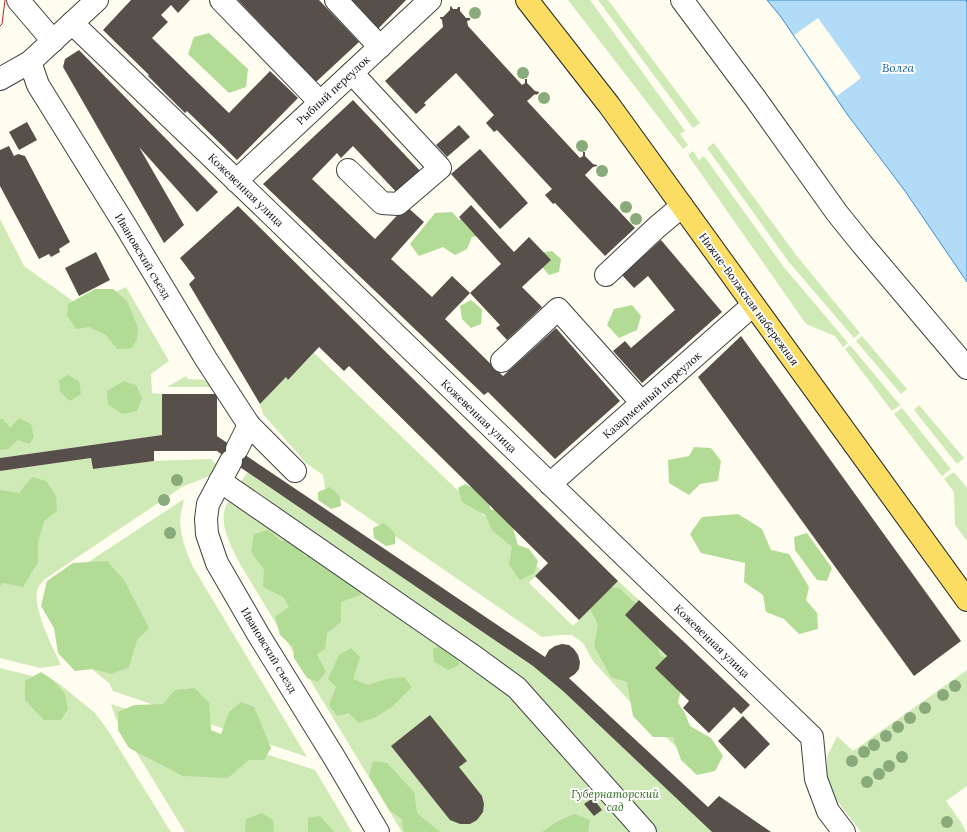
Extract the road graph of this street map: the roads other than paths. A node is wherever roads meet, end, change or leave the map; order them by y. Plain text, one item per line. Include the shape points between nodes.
1 (18, 0) edge
2 (97, 0) edge
3 (221, 0) edge
4 (336, 0) edge
5 (430, 0) edge
6 (527, 0) edge
7 (682, 0) edge
8 (72, 23) junction
9 (53, 41) junction
10 (380, 47) junction
11 (30, 62) junction
12 (352, 73) junction
13 (0, 78) edge
14 (320, 102) junction
15 (348, 170) dead end
16 (236, 181) junction
17 (682, 206) junction
18 (606, 275) dead end
19 (753, 305) junction
20 (502, 361) dead end
21 (967, 368) edge
22 (642, 403) junction
23 (249, 425) junction
24 (295, 471) dead end
25 (220, 481) junction
26 (550, 484) junction
27 (967, 600) edge
28 (378, 832) edge
29 (645, 832) edge
30 (844, 832) edge

1 - 9 street
2 - 8 street
3 - 14 street
4 - 10 street
5 - 10 street, Рыбный переулок
6 - 17 main road, Нижне-Волжская набережная via 609,105
7 - 21 street via 837,213
8 - 9 street
8 - 16 street, Кожевенная улица
9 - 11 street
10 - 12 street, Рыбный переулок
11 - 13 street
11 - 23 street, Ивановский съезд via 38,85
12 - 14 street, Рыбный переулок
12 - 15 street via 440,168 398,204 382,204
14 - 16 street, Рыбный переулок
16 - 26 street, Кожевенная улица
17 - 18 street
17 - 19 main road, Нижне-Волжская набережная
19 - 22 street, Казарменный переулок
19 - 27 main road, Нижне-Волжская набережная
20 - 22 street via 558,309
22 - 26 street, Казарменный переулок
23 - 24 street
23 - 25 street, Ивановский съезд
25 - 28 street, Ивановский съезд via 208,504 206,518 207,534 217,563
25 - 29 street via 517,688
26 - 30 street, Кожевенная улица via 812,737 816,779 828,811

